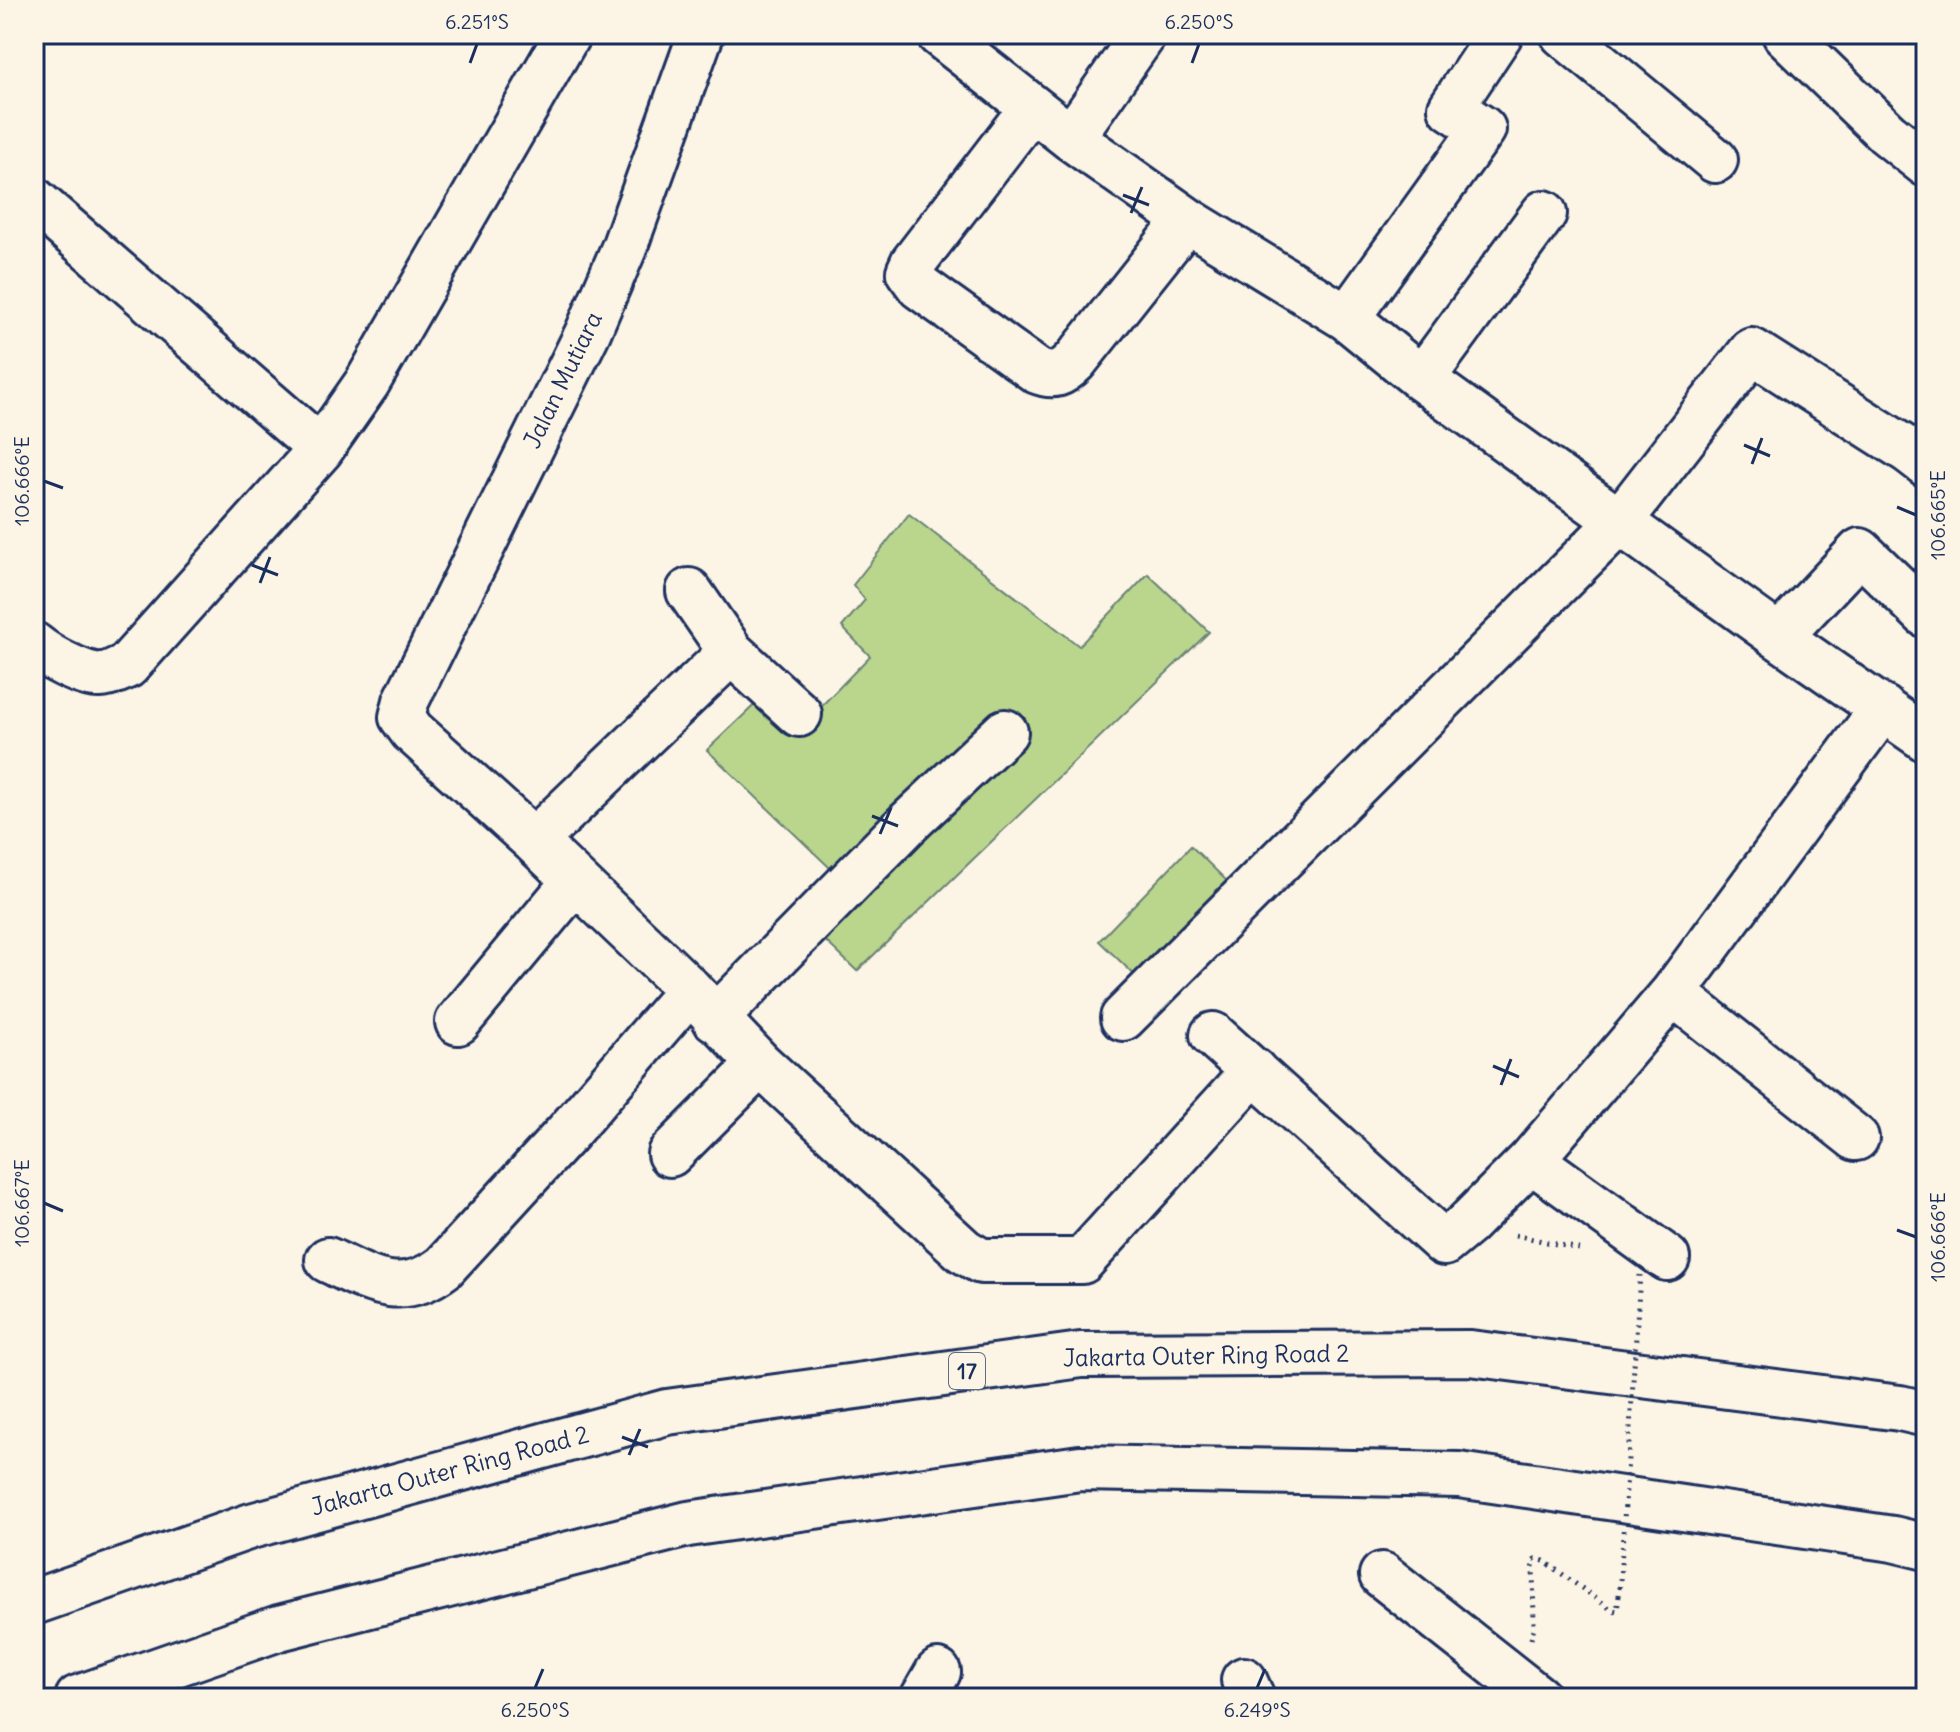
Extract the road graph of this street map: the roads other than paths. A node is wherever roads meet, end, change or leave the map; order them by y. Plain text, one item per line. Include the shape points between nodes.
1 (701, 34) edge
2 (939, 34) edge
3 (1144, 34) edge
4 (1500, 34) edge
5 (1563, 34) edge
6 (1785, 34) edge
7 (559, 37) edge
8 (1032, 108) junction
9 (1071, 138) junction
10 (1715, 160) dead end
11 (1926, 164) edge
12 (34, 200) edge
13 (1544, 213) dead end
14 (1187, 220) junction
15 (1347, 318) junction
16 (1422, 379) junction
17 (321, 449) junction
18 (1926, 464) edge
19 (1620, 521) junction
20 (689, 591) dead end
21 (1926, 615) edge
22 (1779, 637) junction
23 (36, 652) edge
24 (731, 652) junction
25 (1883, 708) junction
26 (799, 714) dead end
27 (1005, 732) dead end
28 (1926, 739) edge
29 (534, 841) junction
30 (575, 881) junction
31 (1673, 993) junction
32 (703, 1005) junction
33 (1123, 1018) dead end
34 (458, 1022) dead end
35 (1213, 1035) dead end
36 (760, 1064) junction
37 (1254, 1071) junction
38 (1856, 1138) dead end
39 (670, 1154) dead end
40 (1531, 1160) junction
41 (328, 1260) dead end
42 (1648, 1267) road end
43 (1926, 1414) edge
44 (1926, 1547) edge
45 (1382, 1575) dead end
46 (34, 1602) edge
47 (1516, 1692) edge
48 (78, 1698) edge

1 - 29 main road, Jalan Mutiara via 588,332 402,717
2 - 8 main road
3 - 9 main road
4 - 15 main road via 1451,108 1483,129
5 - 10 main road
6 - 11 main road
7 - 17 main road via 367,383
8 - 9 main road
8 - 14 main road via 913,263 909,272 920,287 1051,376 1075,361
9 - 14 main road
12 - 17 main road
13 - 16 main road
14 - 15 main road
15 - 16 main road
16 - 19 main road
17 - 23 main road via 127,666 100,676
18 - 19 main road via 1752,351
19 - 22 main road
19 - 33 main road
20 - 24 main road
21 - 22 main road via 1860,551
22 - 25 main road
24 - 26 main road
24 - 29 main road
25 - 28 main road
25 - 31 main road
27 - 32 main road
29 - 30 main road
30 - 32 main road
30 - 34 main road
31 - 38 main road
31 - 40 main road
32 - 36 main road
32 - 41 main road via 566,1134 432,1276 402,1286 385,1285
35 - 37 main road
36 - 37 main road via 981,1261 1082,1261
36 - 39 main road
37 - 40 main road via 1444,1243
40 - 42 main road
43 - 46 main road, Jakarta Outer Ring Road 2 / 17 via 1470,1353 1081,1355 667,1412 251,1526
44 - 48 main road via 1459,1475 1080,1468 688,1524 279,1628
45 - 47 main road

